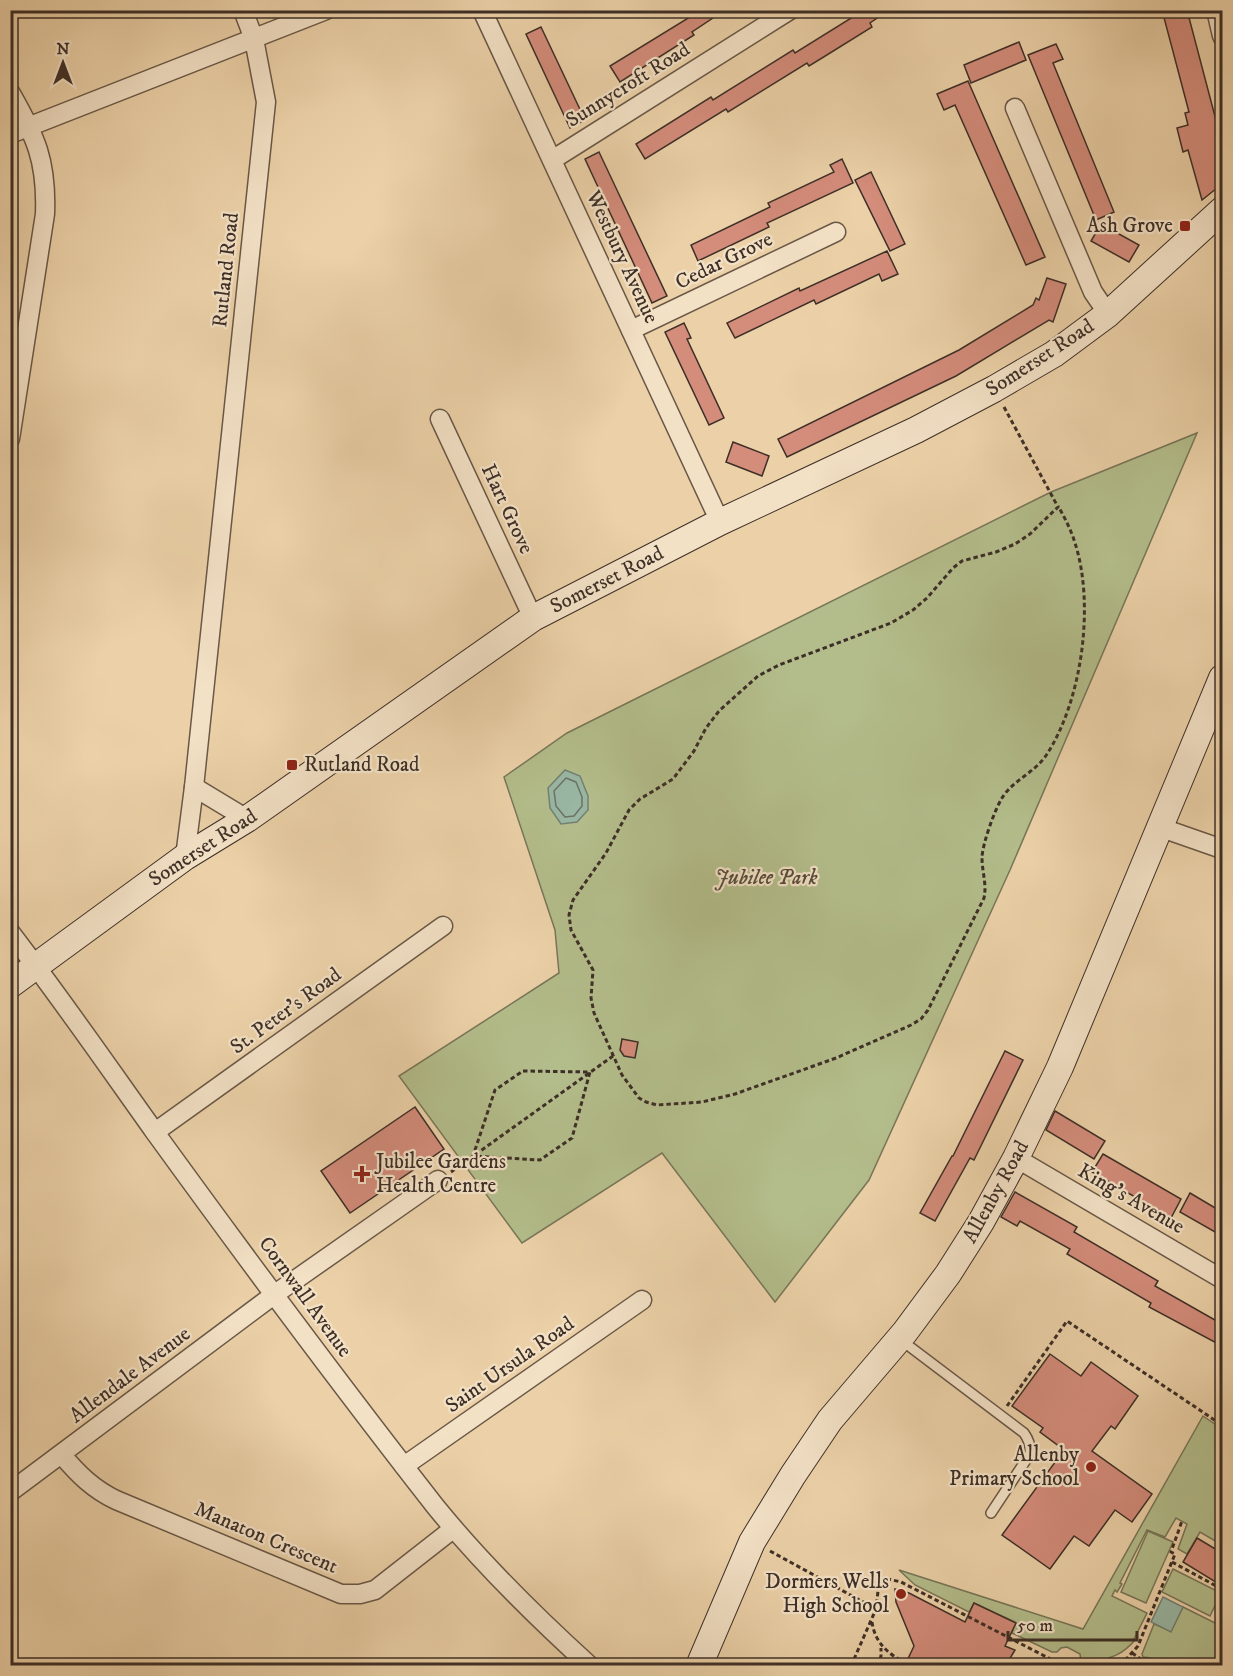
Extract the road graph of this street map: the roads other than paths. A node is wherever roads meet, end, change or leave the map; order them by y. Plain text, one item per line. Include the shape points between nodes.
1 (243, 10) edge
2 (326, 10) edge
3 (482, 10) edge
4 (790, 10) edge
5 (1216, 10) edge
6 (1222, 36) edge
7 (254, 39) junction
8 (10, 92) edge
9 (1015, 108) dead end
10 (30, 126) junction
11 (10, 134) edge
12 (552, 160) junction
13 (1222, 210) edge
14 (836, 232) dead end
15 (1108, 314) junction
16 (631, 330) junction
17 (440, 419) dead end
18 (10, 438) edge
19 (720, 522) junction
20 (533, 618) junction
21 (1222, 678) edge
22 (194, 787) junction
23 (247, 819) junction
24 (1159, 827) junction
25 (1222, 849) edge
26 (185, 857) junction
27 (443, 926) dead end
28 (10, 932) edge
29 (36, 965) junction
30 (10, 985) edge
31 (155, 1132) junction
32 (1016, 1158) junction
33 (438, 1180) road end
34 (1222, 1279) edge
35 (275, 1294) junction
36 (642, 1300) dead end
37 (899, 1339) junction
38 (62, 1455) junction
39 (404, 1466) junction
40 (10, 1492) edge
41 (991, 1513) dead end
42 (453, 1529) junction
43 (590, 1665) edge
44 (699, 1665) edge

1 - 7 street, Rutland Road
2 - 7 street
3 - 12 street, Westbury Avenue
4 - 12 street, Sunnycroft Road
5 - 6 street
7 - 10 street
7 - 22 street, Rutland Road via 266,102
8 - 10 street
9 - 15 street via 1093,292
10 - 11 street
10 - 18 street via 46,184 45,214
12 - 16 street, Westbury Avenue
13 - 15 street, Somerset Road
14 - 16 street, Cedar Grove
15 - 19 street, Somerset Road via 1054,354 994,389
16 - 19 street, Westbury Avenue
17 - 20 street, Hart Grove
19 - 20 street, Somerset Road
20 - 23 street, Somerset Road
21 - 24 street, Allenby Road
22 - 23 street
22 - 26 street, Rutland Road
23 - 26 street, Somerset Road
24 - 25 street
24 - 32 street, Allenby Road via 1060,1067
26 - 29 street, Somerset Road
27 - 31 street, St. Peter's Road
28 - 29 street, Cornwall Avenue
29 - 30 street, Somerset Road
29 - 31 street, Cornwall Avenue
31 - 35 street, Cornwall Avenue
32 - 34 street, King's Avenue
32 - 37 street, Allenby Road via 954,1266
33 - 35 street, Allendale Avenue
35 - 38 street, Allendale Avenue
35 - 39 street, Cornwall Avenue
36 - 39 street, Saint Ursula Road
37 - 41 lane via 1028,1438 1030,1454
37 - 44 street, Allenby Road via 831,1420 792,1475 752,1542
38 - 40 street, Allendale Avenue
38 - 42 street, Manaton Crescent via 94,1488 116,1500 341,1594 375,1590
39 - 42 street, Cornwall Avenue
42 - 43 street, Cornwall Avenue via 546,1626

